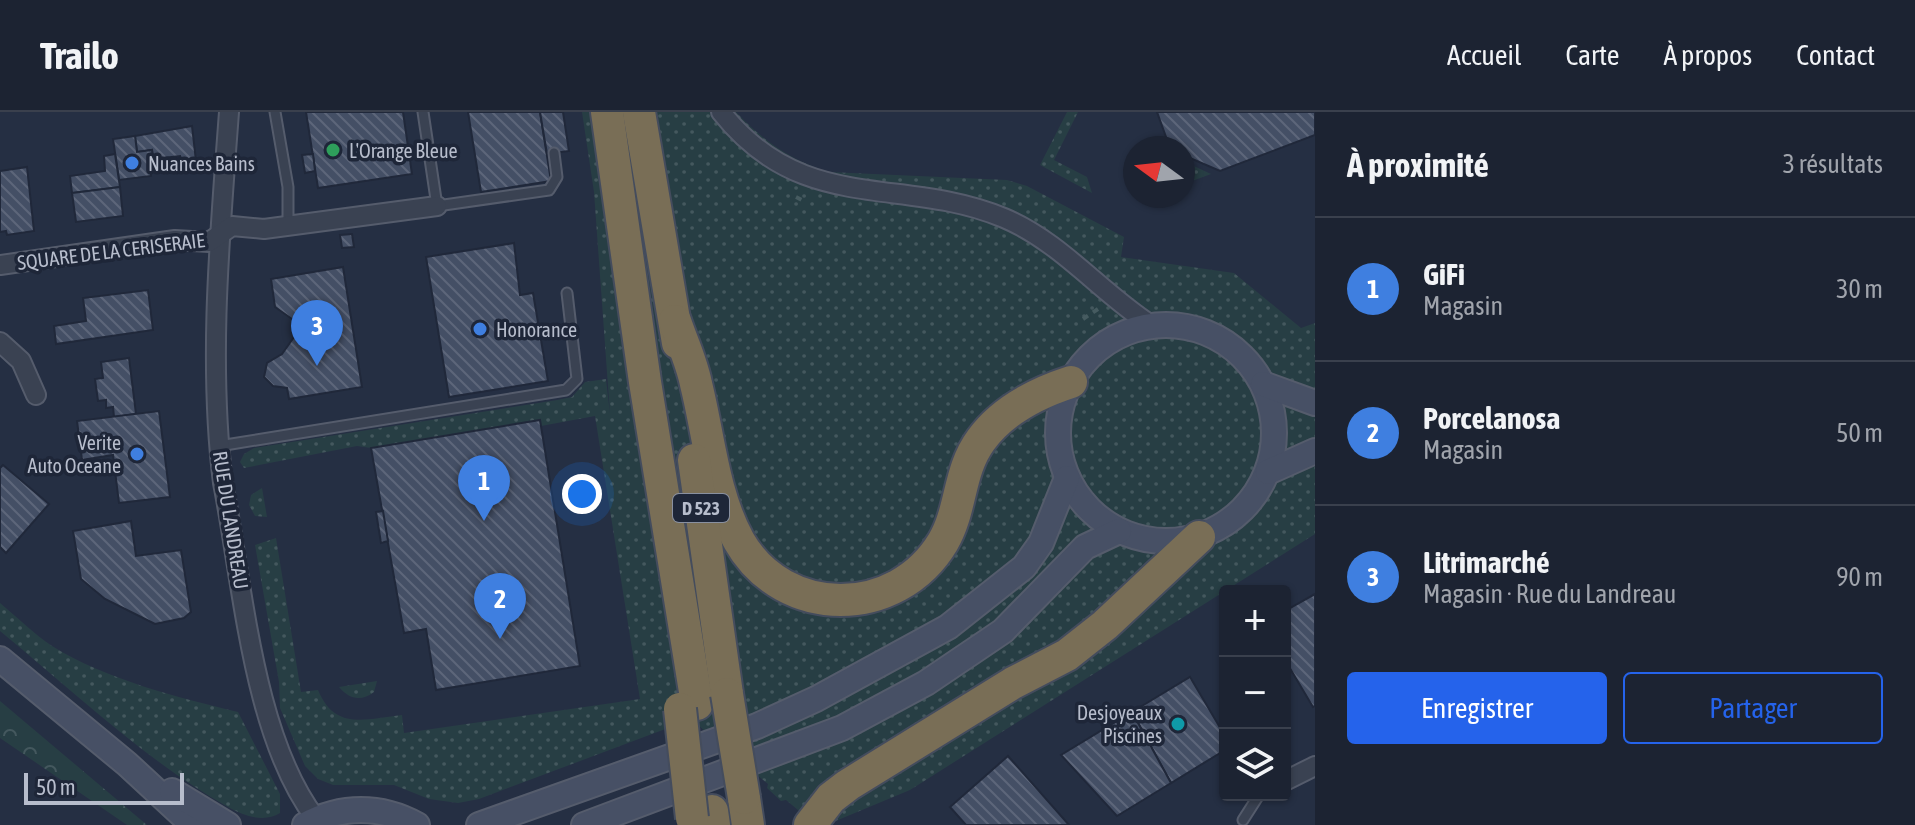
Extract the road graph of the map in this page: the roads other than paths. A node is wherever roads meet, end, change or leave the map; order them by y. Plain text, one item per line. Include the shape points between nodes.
1 (229, 112) edge
2 (275, 112) edge
3 (423, 112) edge
4 (607, 112) edge
5 (639, 112) edge
6 (721, 112) edge
7 (554, 153) dead end
8 (437, 206) junction
9 (288, 226) junction
10 (220, 234) junction
11 (0, 265) edge
12 (567, 293) dead end
13 (675, 321) junction
14 (1151, 325) junction
15 (0, 342) edge
16 (1071, 382) junction
17 (1263, 384) junction
18 (36, 395) dead end
19 (1315, 403) edge
20 (219, 446) junction
21 (1315, 451) edge
22 (1268, 472) junction
23 (1067, 478) junction
24 (1119, 531) junction
25 (1199, 537) junction
26 (0, 659) edge
27 (701, 703) junction
28 (127, 764) junction
29 (1315, 766) edge
30 (1291, 778) edge
31 (1255, 801) edge
32 (746, 812) edge
33 (703, 820) edge
34 (1243, 820) dead end
35 (311, 822) edge
36 (193, 825) edge
37 (228, 825) edge
38 (417, 825) edge
39 (479, 825) edge
40 (584, 825) edge
41 (810, 825) edge

1 - 10 street, RUE DU LANDREAU
2 - 9 lane via 288,187
3 - 8 lane
4 - 27 highway, D 523 via 685,640 678,674
5 - 13 highway, D 523
6 - 14 street via 759,149 812,180 977,209 1018,225 1050,244
7 - 8 lane via 557,177 549,190
8 - 9 street, SQUARE DE LA CERISERAIE
9 - 10 street, SQUARE DE LA CERISERAIE via 232,226
10 - 11 street, SQUARE DE LA CERISERAIE via 209,242 175,240
10 - 20 street, RUE DU LANDREAU
12 - 20 lane via 577,379 566,390
13 - 16 highway via 696,381 713,467 739,540 757,568 778,583 830,602 880,595 924,566 944,541 966,465 980,441 998,419 1040,393
13 - 27 highway, D 523
14 - 16 main road via 1103,345
14 - 17 main road via 1185,326 1217,336 1244,357
15 - 18 street via 21,361
16 - 23 main road via 1060,413 1059,446
17 - 19 main road
17 - 22 main road via 1273,412 1275,442
20 - 35 street, RUE DU LANDREAU via 266,718
21 - 22 main road
22 - 25 main road via 1252,500 1228,523
23 - 24 main road via 1088,509
23 - 39 main road via 1041,543 1024,567 948,627 757,726
24 - 25 main road via 1145,540
24 - 40 main road via 1085,547 1003,631 926,683 842,728
25 - 41 highway via 1067,655 848,785
26 - 28 main road
27 - 32 highway, D 523, bridge
27 - 33 highway, bridge
28 - 36 main road
28 - 37 main road
29 - 30 street
31 - 34 lane
35 - 38 main road via 344,811 374,810

